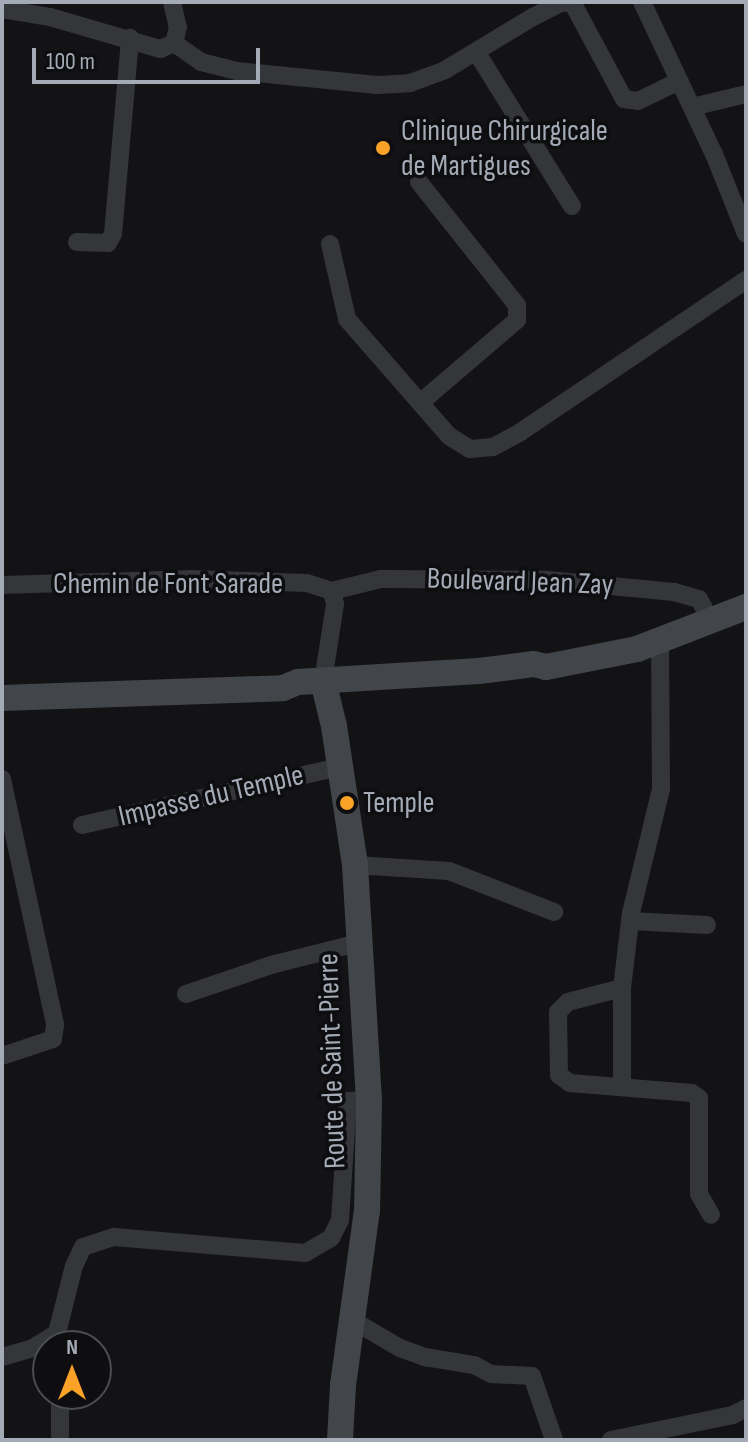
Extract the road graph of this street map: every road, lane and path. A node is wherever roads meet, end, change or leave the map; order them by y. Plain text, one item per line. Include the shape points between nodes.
1 (172, 2) edge
2 (572, 2) edge
3 (642, 2) edge
4 (2, 9) edge
5 (130, 38) junction
6 (174, 43) junction
7 (477, 53) junction
8 (679, 81) junction
9 (746, 94) edge
10 (692, 107) junction
11 (419, 182) dead end
12 (572, 206) dead end
13 (746, 234) edge
14 (77, 242) dead end
15 (330, 244) dead end
16 (746, 280) edge
17 (421, 402) junction
18 (2, 585) edge
19 (332, 591) junction
20 (746, 597) edge
21 (746, 607) edge
22 (706, 615) junction
23 (658, 633) junction
24 (328, 639) junction
25 (334, 680) junction
26 (2, 690) edge
27 (2, 698) edge
28 (334, 726) junction
29 (340, 767) junction
30 (2, 779) edge
31 (82, 825) dead end
32 (355, 865) junction
33 (554, 912) dead end
34 (630, 921) junction
35 (707, 925) dead end
36 (361, 945) junction
37 (622, 988) junction
38 (186, 994) dead end
39 (2, 1056) edge
40 (622, 1086) junction
41 (369, 1100) junction
42 (711, 1215) dead end
43 (352, 1320) junction
44 (60, 1330) edge
45 (32, 1348) edge
46 (2, 1357) edge
47 (746, 1408) edge
48 (60, 1410) edge
49 (664, 1435) edge
50 (60, 1440) edge
51 (340, 1440) edge
52 (554, 1440) edge
53 (611, 1440) edge

1 - 6 street via 178,27
2 - 7 street via 533,17
2 - 8 street via 624,99 638,101
3 - 8 street
4 - 5 street
5 - 6 street via 160,49
5 - 14 street via 113,234 108,243
6 - 7 street via 201,62 237,71 377,85 410,83
7 - 12 street
8 - 10 street
9 - 10 street
10 - 13 street
11 - 17 street via 517,305 517,320
15 - 17 street via 347,319
16 - 17 street via 493,447 458,445
18 - 19 street, Chemin de Font Sarade via 307,583
19 - 22 street, Boulevard Jean Zay via 380,579 547,580 674,592 699,599
19 - 24 street via 335,604
20 - 22 main road
21 - 22 main road
22 - 23 main road
23 - 25 main road via 601,658 546,667
23 - 34 street via 661,789
24 - 25 street
24 - 25 street
25 - 26 main road via 280,675
25 - 27 main road via 283,688
25 - 28 main road, Route de Saint-Pierre
25 - 28 main road
28 - 29 main road, Route de Saint-Pierre
29 - 31 street, Impasse du Temple
29 - 32 main road, Route de Saint-Pierre
30 - 39 street via 54,1033 53,1039
32 - 33 street via 449,871
32 - 36 main road, Route de Saint-Pierre
34 - 35 street
34 - 37 street
36 - 38 street via 271,965
36 - 41 main road, Route de Saint-Pierre
37 - 40 street
37 - 40 street via 562,1007 556,1058 559,1075 570,1083
40 - 42 street via 699,1098 699,1194
41 - 43 main road, Route de Saint-Pierre via 367,1210
41 - 44 street via 348,1101 340,1220 331,1238 305,1253 114,1237 83,1247
43 - 51 main road, Route de Saint-Pierre
43 - 52 street via 425,1357 474,1365 491,1374 532,1376
45 - 46 street
47 - 49 street
48 - 50 street
49 - 53 street

